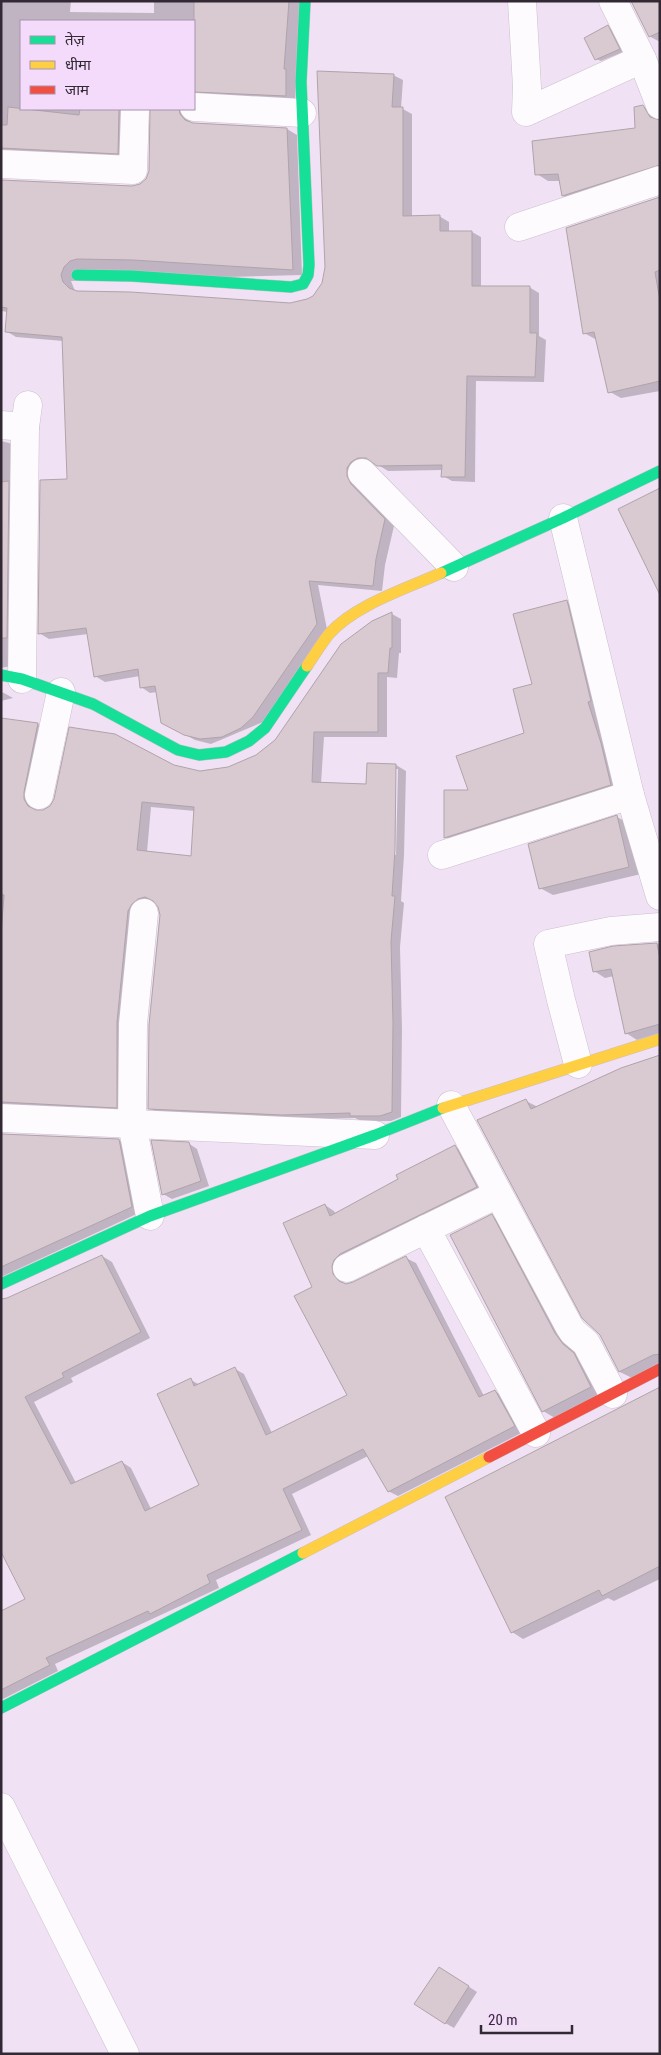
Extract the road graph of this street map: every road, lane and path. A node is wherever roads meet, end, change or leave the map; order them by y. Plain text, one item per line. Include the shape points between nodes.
1 (305, 1) edge
2 (522, 1) edge
3 (613, 1) edge
4 (642, 59) junction
5 (660, 105) edge
6 (195, 106) edge
7 (135, 110) edge
8 (302, 113) junction
9 (1, 164) edge
10 (660, 180) edge
11 (519, 228) dead end
12 (76, 275) dead end
13 (18, 419) edge
14 (660, 471) edge
15 (362, 473) dead end
16 (563, 518) junction
17 (454, 567) junction
18 (11, 677) edge
19 (61, 692) junction
20 (39, 795) dead end
21 (630, 795) junction
22 (442, 855) dead end
23 (660, 896) edge
24 (144, 913) dead end
25 (660, 928) edge
26 (660, 1039) edge
27 (578, 1064) junction
28 (451, 1105) junction
29 (1, 1118) edge
30 (132, 1124) junction
31 (375, 1135) junction
32 (498, 1194) junction
33 (150, 1216) junction
34 (426, 1229) junction
35 (347, 1268) dead end
36 (1, 1284) edge
37 (660, 1369) edge
38 (612, 1394) junction
39 (536, 1433) junction
40 (1, 1708) edge
41 (1, 1807) edge
42 (125, 2054) edge

1 - 8 street
2 - 4 street via 526,112
3 - 4 street
4 - 5 street
6 - 8 street
7 - 9 street via 133,170
8 - 12 street via 309,265 303,284 291,287
10 - 11 street
13 - 18 street
14 - 16 street
15 - 17 street
16 - 17 street
16 - 21 street
17 - 19 street via 365,607 345,620 329,634 265,728 249,741 226,752 199,755 178,750 93,704
18 - 19 street
19 - 20 street
21 - 22 street
21 - 23 street
24 - 30 street via 133,1024
25 - 27 street via 611,930 548,944
26 - 27 street
27 - 28 street
28 - 31 street
28 - 32 street
29 - 30 street
30 - 31 street
30 - 33 street
31 - 33 street
32 - 34 street
32 - 38 street via 569,1326 586,1343
33 - 36 street
34 - 35 street
34 - 39 street
37 - 38 street
38 - 39 street
39 - 40 street
41 - 42 street

